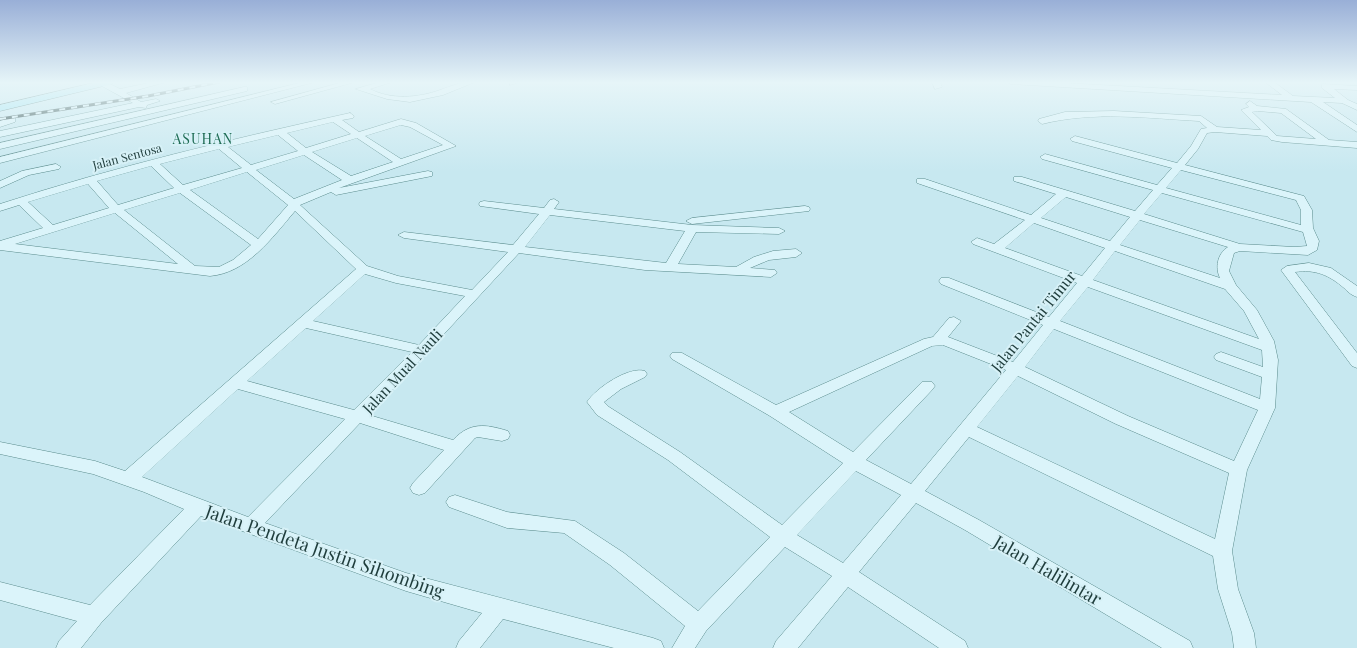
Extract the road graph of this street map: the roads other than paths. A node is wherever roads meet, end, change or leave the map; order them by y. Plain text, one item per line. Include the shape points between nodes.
1 (102, 112) edge
2 (147, 112) edge
3 (153, 112) edge
4 (188, 112) edge
5 (1247, 112) edge
6 (1286, 112) edge
7 (1332, 112) edge
8 (350, 116) dead end
9 (161, 119) junction
10 (334, 119) junction
11 (12, 120) dead end
12 (1042, 121) dead end
13 (1346, 122) junction
14 (1357, 123) edge
15 (0, 124) edge
16 (1215, 129) junction
17 (1357, 129) edge
18 (280, 132) junction
19 (0, 134) edge
20 (1270, 134) junction
21 (356, 136) junction
22 (1075, 139) dead end
23 (1326, 143) junction
24 (1357, 145) edge
25 (0, 146) edge
26 (221, 146) junction
27 (304, 151) junction
28 (1045, 157) dead end
29 (0, 160) edge
30 (153, 162) junction
31 (400, 163) junction
32 (56, 167) dead end
33 (1179, 167) junction
34 (248, 169) junction
35 (428, 174) dead end
36 (89, 179) junction
37 (1018, 179) dead end
38 (350, 180) junction
39 (921, 181) dead end
40 (0, 185) edge
41 (181, 189) junction
42 (1160, 190) junction
43 (1063, 194) junction
44 (311, 196) junction
45 (20, 201) junction
46 (293, 204) junction
47 (484, 204) dead end
48 (551, 207) junction
49 (0, 208) edge
50 (116, 209) junction
51 (805, 209) dead end
52 (1137, 216) junction
53 (1031, 220) junction
54 (673, 225) junction
55 (692, 228) junction
56 (51, 229) junction
57 (1307, 230) junction
58 (779, 232) dead end
59 (404, 235) dead end
60 (977, 242) dead end
61 (258, 244) junction
62 (0, 246) edge
63 (1113, 246) junction
64 (1239, 247) junction
65 (996, 249) junction
66 (516, 250) junction
67 (796, 253) dead end
68 (670, 267) junction
69 (191, 269) junction
70 (363, 269) junction
71 (739, 271) junction
72 (771, 273) dead end
73 (945, 281) dead end
74 (1086, 282) junction
75 (1230, 286) junction
76 (1357, 293) edge
77 (474, 294) junction
78 (954, 321) dead end
79 (303, 323) junction
80 (1052, 323) junction
81 (938, 340) junction
82 (1269, 348) junction
83 (422, 350) junction
84 (677, 356) dead end
85 (1221, 357) dead end
86 (1356, 361) edge
87 (1015, 368) junction
88 (640, 374) dead end
89 (1270, 375) junction
90 (234, 383) junction
91 (927, 386) dead end
92 (1267, 408) junction
93 (776, 412) junction
94 (358, 417) junction
95 (967, 429) junction
96 (502, 435) dead end
97 (455, 447) junction
98 (0, 448) edge
99 (855, 462) junction
100 (1238, 470) junction
101 (128, 479) junction
102 (418, 488) dead end
103 (913, 493) junction
104 (456, 502) dead end
105 (198, 507) junction
106 (251, 526) junction
107 (783, 536) junction
108 (1222, 551) junction
109 (845, 574) junction
110 (2, 594) edge
111 (498, 608) junction
112 (94, 616) junction
113 (699, 624) junction
114 (66, 648) edge
115 (467, 648) edge
116 (653, 648) edge
117 (683, 648) edge
118 (784, 648) edge
119 (957, 648) edge
120 (1182, 648) edge
121 (1245, 648) edge

1 - 19 street
2 - 25 street
3 - 9 street
4 - 9 street
5 - 20 street
6 - 23 street
7 - 13 street
8 - 10 street, Jalan Sentosa
9 - 29 street
10 - 18 street, Jalan Sentosa
10 - 21 street
11 - 15 street
12 - 16 street via 1064,115 1114,114 1198,118
13 - 14 street
13 - 17 street
16 - 20 street
16 - 33 street, Jalan Pantai Timur via 1204,131
18 - 26 street, Jalan Sentosa
18 - 27 street
20 - 23 street via 1274,138
21 - 27 street
21 - 31 street
21 - 31 street via 405,122 451,146
22 - 33 street
23 - 24 street
26 - 30 street, Jalan Sentosa
26 - 34 street
27 - 34 street
27 - 38 street
28 - 42 street
30 - 36 street, Jalan Sentosa
30 - 41 street
31 - 38 street
32 - 40 street via 26,173
33 - 42 street, Jalan Pantai Timur
33 - 57 street via 1300,198 1307,209
34 - 41 street
34 - 46 street
35 - 44 street
36 - 45 street, Jalan Sentosa
36 - 50 street
37 - 43 street
38 - 44 street
39 - 53 street
41 - 50 street
41 - 61 street
42 - 52 street, Jalan Pantai Timur
42 - 57 street
43 - 52 street
43 - 53 street
44 - 46 street
45 - 49 street, Jalan Sentosa
45 - 56 street
46 - 61 street
46 - 70 street
47 - 48 street
48 - 54 street
48 - 66 street, Jalan Mual Nauli
50 - 56 street
50 - 69 street
51 - 54 street
52 - 63 street, Jalan Pantai Timur
52 - 64 street
53 - 63 street
53 - 65 street
54 - 55 street
55 - 58 street
55 - 68 street
56 - 62 street
57 - 64 street via 1314,243 1308,251
59 - 66 street
60 - 65 street
61 - 69 street via 228,269 210,272
62 - 69 street
63 - 74 street, Jalan Pantai Timur
63 - 75 street
64 - 75 street via 1229,251 1225,259 1223,271
65 - 74 street
66 - 68 street
66 - 77 street, Jalan Mual Nauli
67 - 71 street via 770,255
68 - 71 street
70 - 77 street via 396,279
70 - 79 street
71 - 72 street
73 - 80 street
74 - 80 street, Jalan Pantai Timur
74 - 82 street
75 - 82 street via 1250,310
76 - 86 street via 1330,270 1287,270
77 - 83 street, Jalan Mual Nauli
78 - 81 street
79 - 83 street
79 - 90 street
80 - 87 street, Jalan Pantai Timur
80 - 92 street
81 - 87 street via 949,341
81 - 93 street
82 - 89 street
83 - 94 street, Jalan Mual Nauli
84 - 93 street, Jalan Halilintar
85 - 89 street
87 - 95 street, Jalan Pantai Timur
87 - 100 street via 1096,408
88 - 107 street via 616,385 598,399 596,405 674,456
89 - 92 street
90 - 94 street
90 - 101 street
91 - 99 street
92 - 100 street
93 - 99 street, Jalan Halilintar
94 - 97 street
94 - 106 street, Jalan Mual Nauli
95 - 103 street, Jalan Pantai Timur
95 - 108 street
96 - 97 street via 473,432
97 - 102 street
98 - 101 street, Jalan Pendeta Justin Sihombing via 95,468
99 - 103 street, Jalan Halilintar
99 - 107 street
100 - 108 street
101 - 105 street, Jalan Pendeta Justin Sihombing
103 - 109 street, Jalan Pantai Timur
103 - 120 street, Jalan Halilintar
104 - 113 street via 507,520 568,526 617,559
105 - 106 street, Jalan Pendeta Justin Sihombing
105 - 112 street
106 - 111 street, Jalan Pendeta Justin Sihombing via 406,582
107 - 109 street
107 - 113 street
108 - 121 street via 1228,589 1244,633
109 - 118 street, Jalan Pantai Timur
109 - 119 street
110 - 112 street
111 - 115 street
111 - 116 street, Jalan Pendeta Justin Sihombing
112 - 114 street
113 - 117 street

